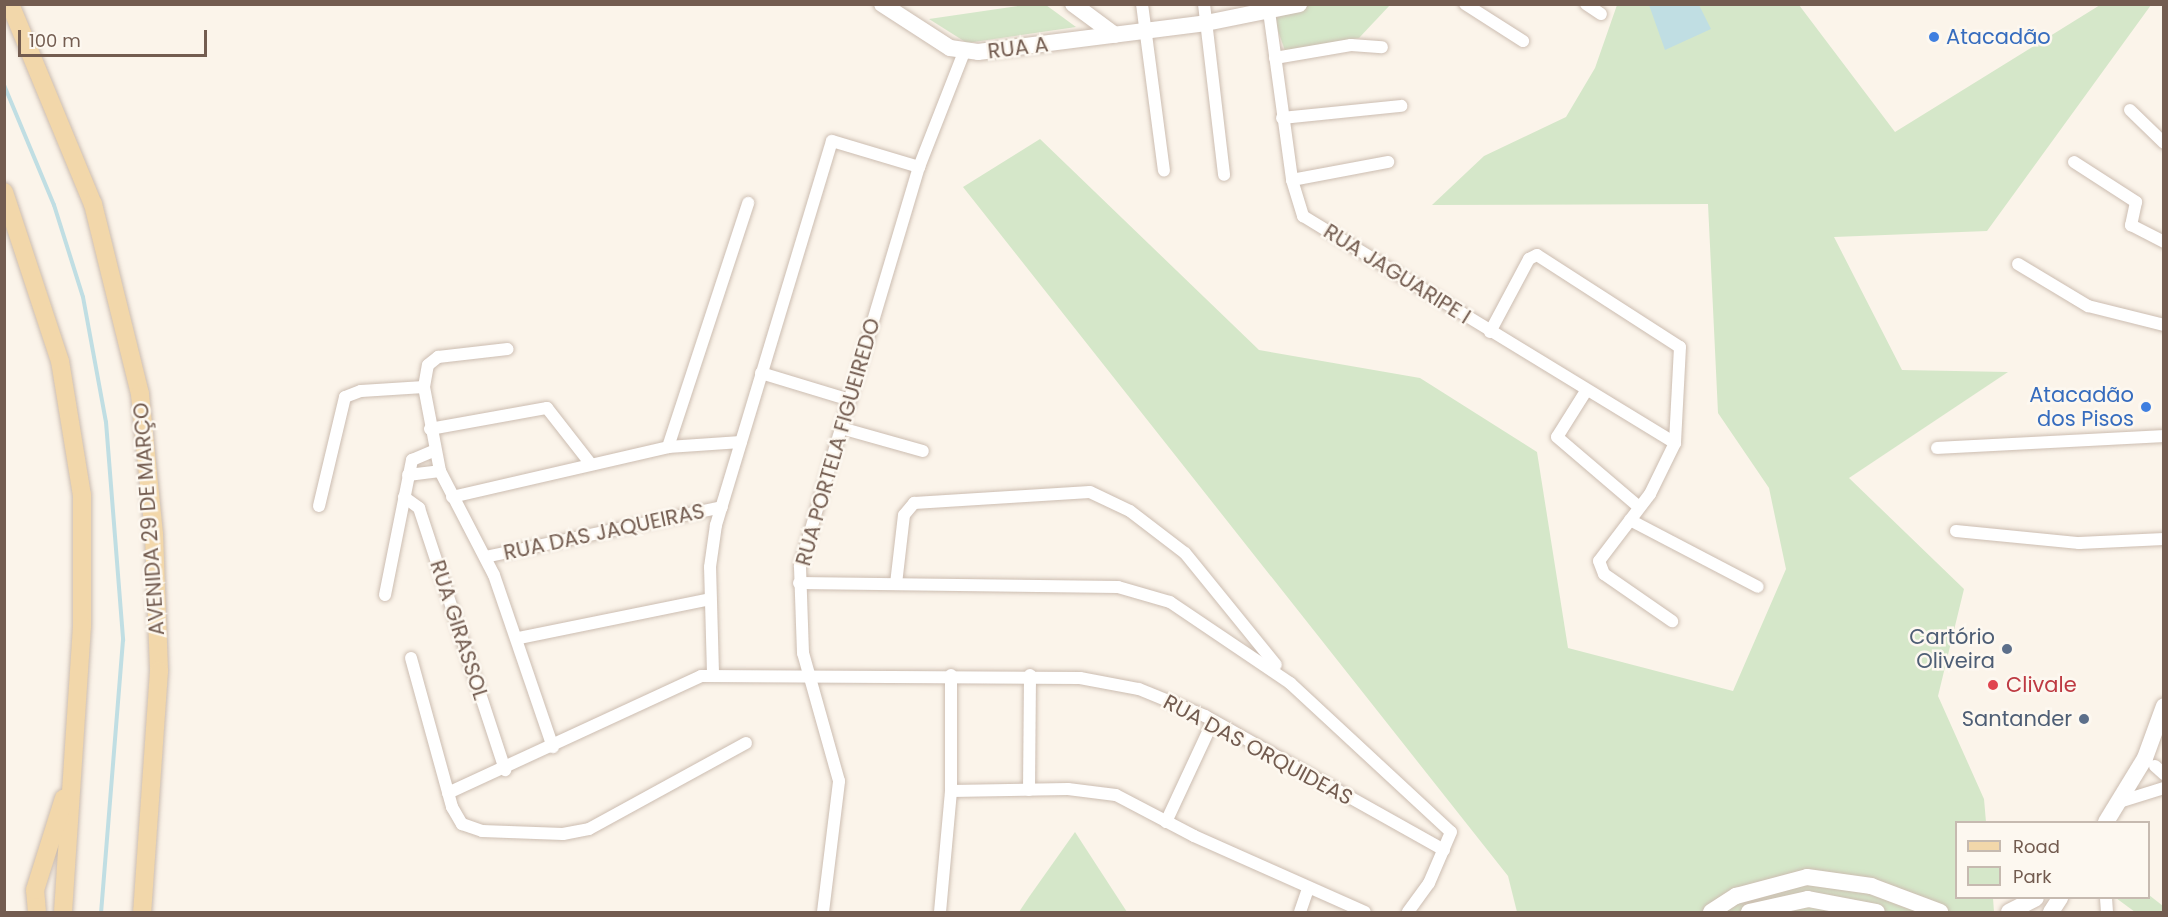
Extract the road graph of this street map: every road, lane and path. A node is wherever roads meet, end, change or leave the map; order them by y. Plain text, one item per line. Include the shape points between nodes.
1 (10, 4) edge
2 (882, 4) edge
3 (1073, 4) edge
4 (1142, 4) edge
5 (1204, 4) edge
6 (1299, 4) edge
7 (1465, 4) edge
8 (1586, 4) edge
9 (1268, 9) edge
10 (1601, 14) dead end
11 (1206, 23) junction
12 (1144, 31) junction
13 (1115, 35) junction
14 (1523, 41) dead end
15 (1382, 47) dead end
16 (964, 52) junction
17 (1275, 58) junction
18 (1401, 106) dead end
19 (2130, 110) dead end
20 (1282, 118) junction
21 (2163, 143) edge
22 (1388, 162) dead end
23 (2074, 162) dead end
24 (919, 167) junction
25 (1164, 171) dead end
26 (1224, 175) dead end
27 (1292, 180) junction
28 (4, 192) edge
29 (748, 203) dead end
30 (2163, 242) edge
31 (2018, 264) dead end
32 (2163, 325) edge
33 (1490, 332) junction
34 (508, 349) dead end
35 (761, 373) junction
36 (424, 387) junction
37 (1586, 391) junction
38 (850, 400) junction
39 (841, 428) junction
40 (430, 429) junction
41 (2163, 436) edge
42 (741, 442) junction
43 (1675, 442) junction
44 (668, 447) junction
45 (1936, 448) dead end
46 (435, 450) junction
47 (923, 451) dead end
48 (590, 463) junction
49 (440, 471) junction
50 (408, 475) junction
51 (404, 496) junction
52 (452, 497) junction
53 (319, 506) dead end
54 (722, 507) junction
55 (1639, 507) junction
56 (1630, 520) junction
57 (1956, 531) dead end
58 (2163, 539) edge
59 (485, 557) junction
60 (799, 583) junction
61 (896, 584) junction
62 (1758, 587) dead end
63 (385, 595) dead end
64 (710, 599) junction
65 (1672, 621) dead end
66 (519, 638) junction
67 (411, 658) dead end
68 (713, 673) junction
69 (811, 673) junction
70 (951, 675) junction
71 (1030, 675) junction
72 (1290, 683) junction
73 (2163, 706) edge
74 (1213, 721) junction
75 (746, 743) dead end
76 (553, 747) junction
77 (75, 759) junction
78 (505, 770) junction
79 (2163, 788) edge
80 (1029, 790) junction
81 (951, 791) junction
82 (448, 793) junction
83 (2119, 802) junction
84 (2107, 821) edge
85 (1166, 822) junction
86 (1443, 850) junction
87 (1308, 889) junction
88 (2032, 899) edge
89 (2059, 899) edge
90 (37, 912) edge
91 (63, 912) edge
92 (142, 912) edge
93 (824, 912) edge
94 (940, 912) edge
95 (1300, 912) edge
96 (1365, 912) edge
97 (1408, 912) edge
98 (1711, 912) edge
99 (1749, 912) edge
100 (1877, 912) edge
101 (1940, 912) edge
102 (2009, 912) edge
103 (2051, 912) edge

1 - 92 main road, AVENIDA 29 DE MARÇO via 93,204 140,394 154,534 159,671
2 - 16 main road, RUA A via 894,17
3 - 13 main road
4 - 12 street
5 - 11 street
6 - 9 main road, RUA A
7 - 14 street
8 - 10 street
9 - 11 main road, RUA A
9 - 17 street, RUA JAGUARIPE I
11 - 12 main road, RUA A
11 - 26 street
12 - 13 main road, RUA A
12 - 25 street
13 - 16 main road, RUA A
15 - 17 street via 1351,45
16 - 24 street, RUA PORTELA FIGUEIREDO
17 - 20 street, RUA JAGUARIPE I
18 - 20 street
19 - 21 street
20 - 27 street, RUA JAGUARIPE I
22 - 27 street
23 - 30 street via 2136,202 2131,225
24 - 35 street via 832,141
24 - 38 street, RUA PORTELA FIGUEIREDO
27 - 33 street, RUA JAGUARIPE I via 1303,216
28 - 77 main road via 60,361 79,459 84,575
29 - 44 street
31 - 32 street via 2088,306
33 - 37 street, RUA JAGUARIPE I
33 - 43 street via 1529,259 1544,258 1680,347
34 - 36 street via 431,361
35 - 38 street
35 - 42 street
36 - 40 street
36 - 53 street via 361,391 341,402
37 - 43 street, RUA JAGUARIPE I
37 - 55 street via 1557,437
38 - 39 street, RUA PORTELA FIGUEIREDO
39 - 47 street
39 - 60 street, RUA PORTELA FIGUEIREDO
40 - 46 street
40 - 48 street via 546,408 560,418
41 - 45 street
42 - 44 street
42 - 54 street
43 - 55 street
44 - 48 street
46 - 49 street
46 - 50 street via 417,455
48 - 52 street
49 - 50 street
49 - 52 street
50 - 51 street
51 - 63 street
51 - 78 street, RUA GIRASSOL via 418,508
52 - 59 street
54 - 59 street, RUA DAS JAQUEIRAS
54 - 64 street via 712,546
55 - 56 street
56 - 62 street
56 - 65 street via 1599,567
57 - 58 street via 2079,543
59 - 66 street
60 - 61 street
60 - 69 street, RUA PORTELA FIGUEIREDO via 803,653
61 - 72 street via 1133,589 1207,623
61 - 72 street via 904,515 914,503 1090,492 1130,511 1185,552
64 - 66 street
64 - 68 street
66 - 76 street
67 - 82 street
68 - 69 street, RUA DAS ORQUIDEAS
68 - 76 street, RUA DAS ORQUIDEAS via 686,681
69 - 70 street, RUA DAS ORQUIDEAS
69 - 93 street, RUA PORTELA FIGUEIREDO via 839,781
70 - 71 street, RUA DAS ORQUIDEAS
70 - 81 street
71 - 74 street, RUA DAS ORQUIDEAS via 1119,684
71 - 80 street
72 - 86 street via 1451,832
73 - 83 main road via 2145,758
74 - 85 street
74 - 86 street, RUA DAS ORQUIDEAS
75 - 82 street via 617,818 579,833 470,827 456,817
76 - 78 street, RUA DAS ORQUIDEAS
77 - 90 main road via 40,872
77 - 91 main road
78 - 82 street, RUA DAS ORQUIDEAS
79 - 83 street
80 - 81 street
80 - 85 street via 1116,795
81 - 94 street
83 - 84 main road
85 - 87 street
86 - 97 street
87 - 95 street
87 - 96 street
88 - 102 main road
89 - 103 main road
98 - 101 main road via 1736,896 1807,877 1871,886
99 - 100 main road via 1808,899

